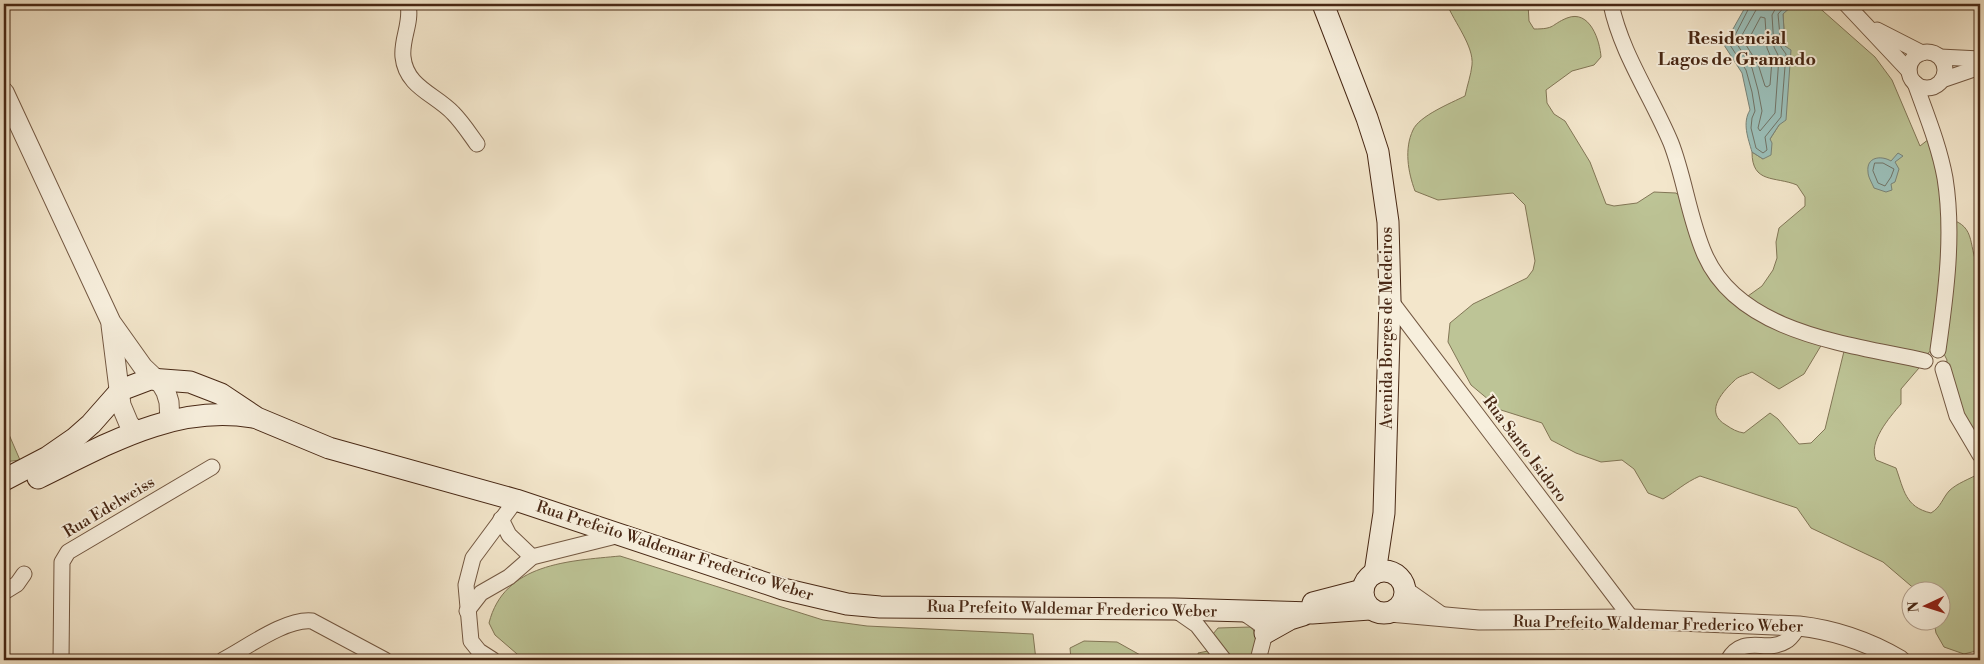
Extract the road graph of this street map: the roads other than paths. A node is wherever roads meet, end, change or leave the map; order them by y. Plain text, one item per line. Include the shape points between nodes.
1 (408, 4) edge
2 (1323, 4) edge
3 (1611, 4) edge
4 (1846, 4) edge
5 (1869, 26) junction
6 (1922, 52) junction
7 (1940, 57) junction
8 (1980, 59) edge
9 (1980, 67) edge
10 (1912, 77) junction
11 (1937, 84) junction
12 (4, 92) edge
13 (1934, 135) junction
14 (477, 144) dead end
15 (1390, 300) junction
16 (110, 322) junction
17 (1938, 350) junction
18 (1925, 361) junction
19 (1943, 369) junction
20 (155, 379) junction
21 (120, 390) junction
22 (257, 418) junction
23 (170, 420) junction
24 (137, 432) junction
25 (1980, 455) edge
26 (212, 467) dead end
27 (4, 470) edge
28 (14, 483) edge
29 (516, 500) junction
30 (502, 519) junction
31 (623, 534) junction
32 (532, 557) junction
33 (24, 574) dead end
34 (4, 592) edge
35 (1383, 592) junction
36 (1174, 609) junction
37 (1240, 610) junction
38 (1286, 610) junction
39 (467, 611) junction
40 (1312, 612) junction
41 (1440, 616) junction
42 (1632, 619) junction
43 (1799, 626) junction
44 (1265, 633) junction
45 (61, 660) edge
46 (223, 660) edge
47 (386, 660) edge
48 (493, 660) edge
49 (1224, 660) edge
50 (1258, 660) edge
51 (1728, 660) edge
52 (1900, 660) edge

1 - 14 street via 409,22 403,57 412,81 455,114
2 - 15 main road, Avenida Borges de Medeiros via 1378,152 1388,222
3 - 18 street via 1678,161 1705,256 1718,277 1737,298 1757,313 1785,325 1825,338
4 - 5 street
5 - 6 street
5 - 10 street
6 - 7 street
6 - 10 street via 1912,60
7 - 8 street
7 - 11 street via 1945,68
9 - 11 street
10 - 11 street via 1926,88
10 - 13 street
11 - 13 street
12 - 16 street
13 - 17 street via 1945,177 1949,219 1948,264
15 - 35 main road, Avenida Borges de Medeiros
15 - 42 street, Rua Santo Isidoro
16 - 20 street via 142,367
16 - 21 street
17 - 18 street via 1929,352
17 - 19 street via 1947,360
18 - 19 street via 1934,372
19 - 25 street via 1956,416
20 - 21 main road
20 - 22 main road via 204,386
20 - 23 street via 162,385 169,402
21 - 24 street via 125,418
21 - 28 main road via 74,440
22 - 23 main road via 210,414
22 - 29 main road, Rua Prefeito Waldemar Frederico Weber via 330,448
23 - 24 main road
24 - 28 main road
26 - 45 street, Rua Edelweiss via 64,557
27 - 28 main road
29 - 30 street
29 - 31 main road, Rua Prefeito Waldemar Frederico Weber
30 - 32 street via 509,535
30 - 39 street via 473,558 466,585
31 - 32 street
31 - 36 main road, Rua Prefeito Waldemar Frederico Weber via 783,589 847,604
32 - 39 street via 481,593
33 - 34 street via 17,584
35 - 38 main road, Rua Prefeito Waldemar Frederico Weber
35 - 40 main road, Rua Prefeito Waldemar Frederico Weber
35 - 41 street, Rua Prefeito Waldemar Frederico Weber
35 - 41 street, Rua Prefeito Waldemar Frederico Weber
36 - 37 main road, Rua Prefeito Waldemar Frederico Weber
36 - 49 street via 1197,625
37 - 38 main road, Rua Prefeito Waldemar Frederico Weber
37 - 44 street via 1260,624
38 - 40 main road, Rua Prefeito Waldemar Frederico Weber
39 - 48 street via 471,641
40 - 44 main road via 1290,619
41 - 42 street, Rua Prefeito Waldemar Frederico Weber via 1480,620
42 - 43 street, Rua Prefeito Waldemar Frederico Weber
43 - 51 street via 1782,644 1743,646 1735,650
43 - 52 street, Rua Prefeito Waldemar Frederico Weber via 1835,632
44 - 50 street
46 - 47 street via 304,620 312,621

